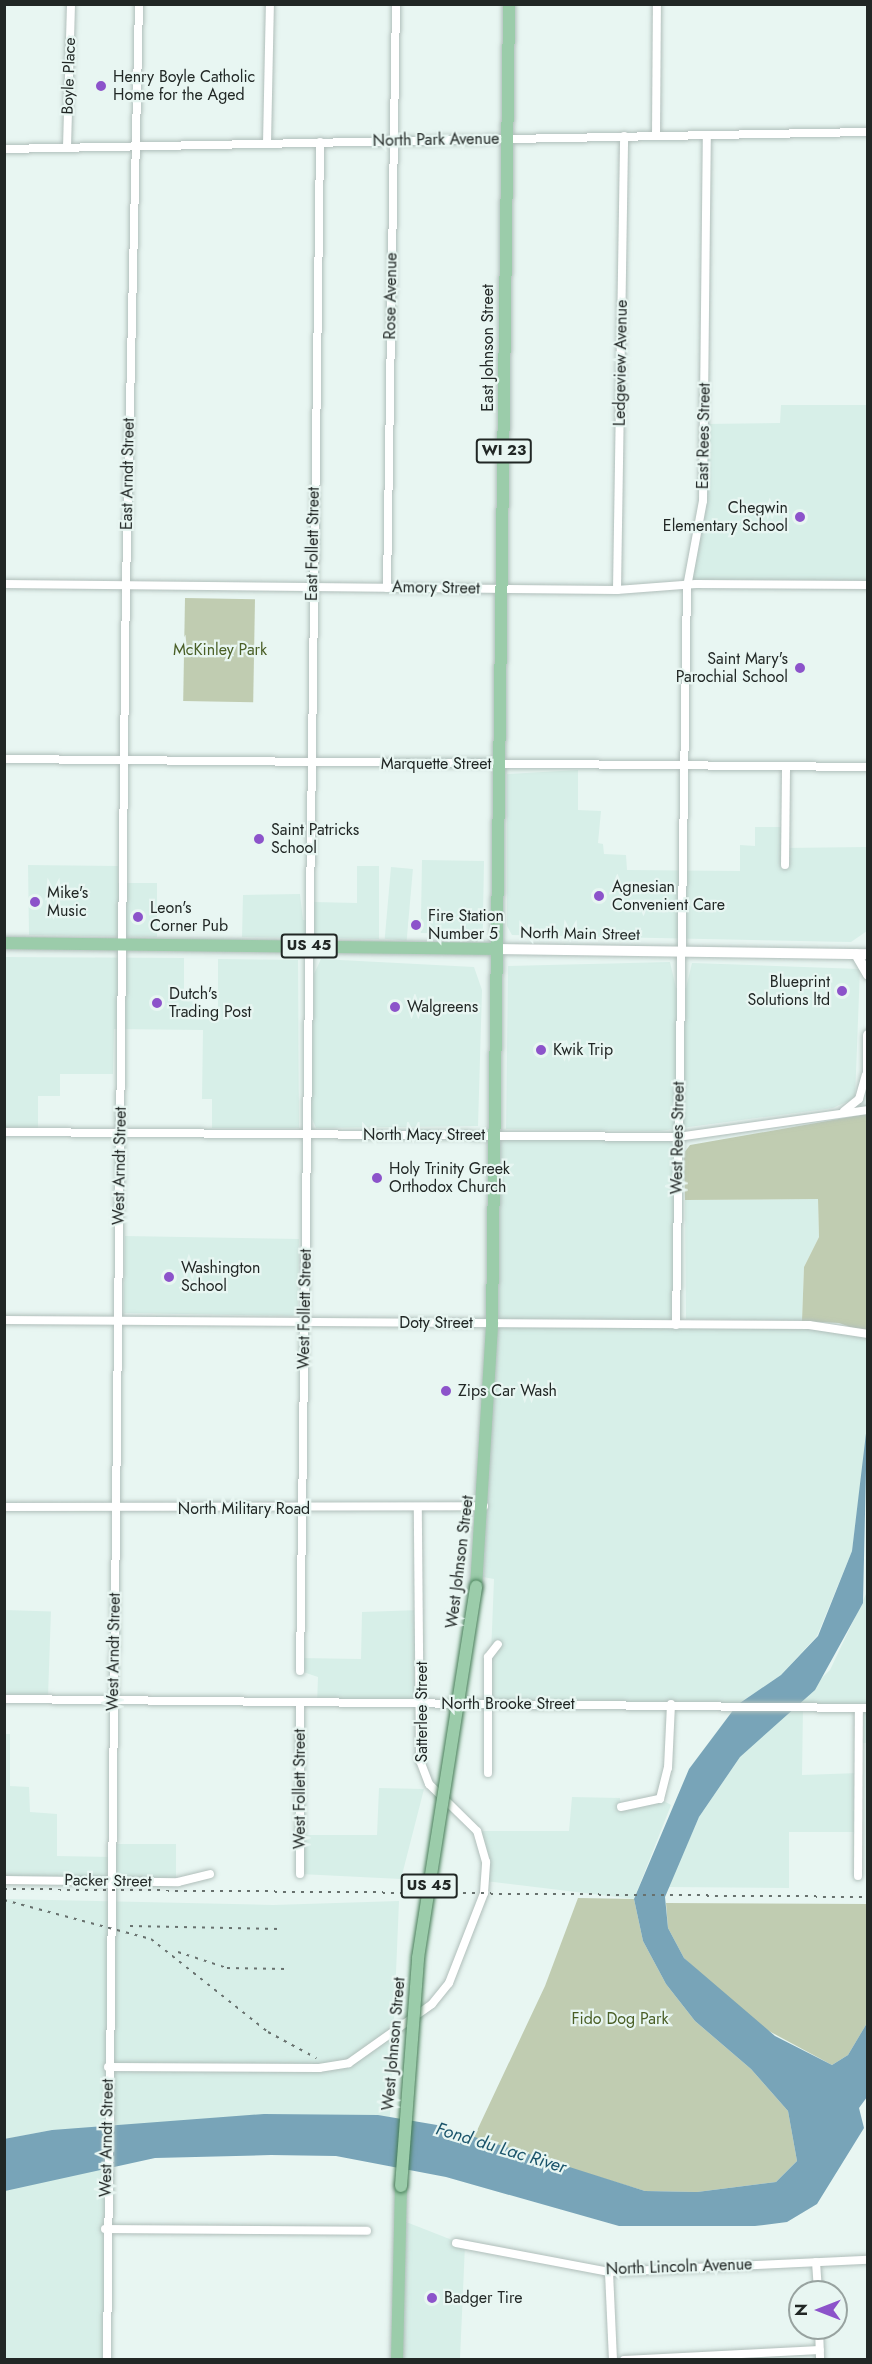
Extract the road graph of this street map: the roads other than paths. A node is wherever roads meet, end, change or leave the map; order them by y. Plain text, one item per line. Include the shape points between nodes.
1 (71, 4) edge
2 (139, 4) edge
3 (270, 4) edge
4 (396, 4) edge
5 (509, 4) edge
6 (657, 4) edge
7 (867, 132) edge
8 (706, 135) junction
9 (624, 136) junction
10 (656, 136) junction
11 (507, 138) junction
12 (393, 140) junction
13 (320, 142) junction
14 (267, 143) junction
15 (136, 146) junction
16 (67, 147) junction
17 (4, 149) edge
18 (4, 584) edge
19 (126, 585) junction
20 (867, 585) edge
21 (687, 587) junction
22 (312, 588) junction
23 (387, 588) junction
24 (504, 589) junction
25 (617, 590) junction
26 (4, 759) edge
27 (124, 762) junction
28 (310, 763) junction
29 (501, 764) junction
30 (685, 766) junction
31 (786, 767) junction
32 (867, 767) edge
33 (785, 865) dead end
34 (4, 943) edge
35 (123, 944) junction
36 (867, 945) edge
37 (308, 946) junction
38 (495, 949) junction
39 (682, 951) junction
40 (858, 954) edge
41 (867, 975) edge
42 (867, 1035) edge
43 (867, 1077) edge
44 (867, 1110) edge
45 (842, 1112) junction
46 (4, 1132) edge
47 (120, 1134) junction
48 (492, 1135) junction
49 (307, 1136) junction
50 (678, 1137) junction
51 (4, 1320) edge
52 (118, 1321) junction
53 (304, 1323) junction
54 (492, 1323) junction
55 (676, 1325) junction
56 (867, 1334) edge
57 (484, 1506) junction
58 (4, 1507) edge
59 (116, 1508) junction
60 (305, 1509) junction
61 (418, 1509) junction
62 (498, 1644) dead end
63 (300, 1671) dead end
64 (4, 1699) edge
65 (113, 1701) junction
66 (422, 1703) junction
67 (300, 1704) junction
68 (671, 1704) junction
69 (489, 1705) junction
70 (863, 1708) edge
71 (488, 1773) dead end
72 (621, 1807) dead end
73 (210, 1874) dead end
74 (300, 1874) dead end
75 (858, 1876) dead end
76 (4, 1880) edge
77 (113, 1882) junction
78 (108, 2067) junction
79 (105, 2229) junction
80 (367, 2231) dead end
81 (456, 2243) dead end
82 (867, 2260) edge
83 (816, 2262) junction
84 (609, 2272) junction
85 (817, 2280) edge
86 (820, 2340) edge
87 (820, 2350) junction
88 (107, 2360) edge
89 (397, 2360) edge
90 (613, 2360) edge
91 (624, 2360) edge
92 (820, 2360) edge

1 - 16 street, Boyle Place
2 - 15 street, East Arndt Street
3 - 14 street
4 - 12 street, Rose Avenue
5 - 11 main road, East Johnson Street / WI 23
6 - 10 street
7 - 8 street, North Park Avenue
8 - 10 street, North Park Avenue
8 - 21 street, East Rees Street via 703,501
9 - 10 street, North Park Avenue
9 - 11 street, North Park Avenue
9 - 25 street, Ledgeview Avenue
11 - 12 street, North Park Avenue
11 - 24 main road, East Johnson Street / WI 23
12 - 13 street, North Park Avenue
12 - 23 street, Rose Avenue
13 - 14 street, North Park Avenue
13 - 22 street, East Follett Street
14 - 15 street, North Park Avenue
15 - 16 street, North Park Avenue
15 - 19 street, East Arndt Street
16 - 17 street, North Park Avenue
18 - 19 street, Amory Street
19 - 22 street, Amory Street
19 - 27 street, East Arndt Street
20 - 21 street, Amory Street
21 - 25 street, Amory Street
21 - 30 street, East Rees Street
22 - 23 street, Amory Street
22 - 28 street, East Follett Street
23 - 24 street, Amory Street
24 - 25 street, Amory Street
24 - 29 main road, East Johnson Street / WI 23
26 - 27 street, Marquette Street
27 - 28 street, Marquette Street
27 - 35 street, East Arndt Street
28 - 29 street, Marquette Street
28 - 37 street, East Follett Street
29 - 30 street, Marquette Street
29 - 38 main road, West Johnson Street / WI 23
30 - 31 street, Marquette Street
30 - 39 street, East Rees Street
31 - 32 street, Marquette Street
31 - 33 street
34 - 35 main road, North Main Street / US 45
35 - 37 main road, North Main Street / US 45
35 - 47 street, West Arndt Street
36 - 40 main road
37 - 38 main road, North Main Street / US 45
37 - 49 street, West Follett Street
38 - 39 main road, North Main Street
38 - 48 main road, West Johnson Street / US 45
39 - 40 main road, North Main Street
39 - 50 street, West Rees Street
40 - 41 main road
42 - 43 main road
43 - 45 street via 859,1098
44 - 45 street, North Macy Street
45 - 50 street, North Macy Street
46 - 47 street, North Macy Street
47 - 49 street, North Macy Street
47 - 52 street, West Arndt Street
48 - 49 street, North Macy Street
48 - 50 street, North Macy Street
48 - 54 main road, West Johnson Street / US 45
49 - 53 street, West Follett Street
50 - 55 street, West Rees Street
51 - 52 street, Doty Street
52 - 53 street, Doty Street
52 - 59 street, West Arndt Street
53 - 54 street, Doty Street
53 - 60 street, West Follett Street
54 - 55 street, Doty Street
54 - 57 main road, West Johnson Street / US 45
55 - 56 street, Doty Street via 809,1325
57 - 61 street, North Military Road
57 - 89 main road, West Johnson Street / US 45, bridge via 476,1587 418,1959 401,2186
58 - 59 street, North Military Road
59 - 60 street, North Military Road
59 - 65 street, West Arndt Street
60 - 61 street, North Military Road
60 - 63 street, West Follett Street
61 - 66 street, Satterlee Street
62 - 69 street via 488,1657
64 - 65 street, North Brooke Street
65 - 67 street, North Brooke Street
65 - 77 street, West Arndt Street
66 - 67 street, North Brooke Street
66 - 69 street, North Brooke Street
66 - 78 street, Satterlee Street via 424,1778 477,1831 486,1862 480,1906 442,1995 349,2063 319,2068
67 - 74 street, West Follett Street
68 - 69 street, North Brooke Street
68 - 70 street, North Brooke Street
68 - 72 street via 668,1768 660,1799
69 - 71 street
70 - 75 street
73 - 77 street, Packer Street via 196,1881
76 - 77 street, Packer Street
77 - 78 street, West Arndt Street
78 - 79 street, West Arndt Street
79 - 80 street
79 - 88 street, West Arndt Street
81 - 84 street, North Lincoln Avenue
82 - 83 street, North Lincoln Avenue
83 - 84 street, North Lincoln Avenue
83 - 85 street
84 - 90 street
86 - 87 street
87 - 91 street
87 - 92 street

